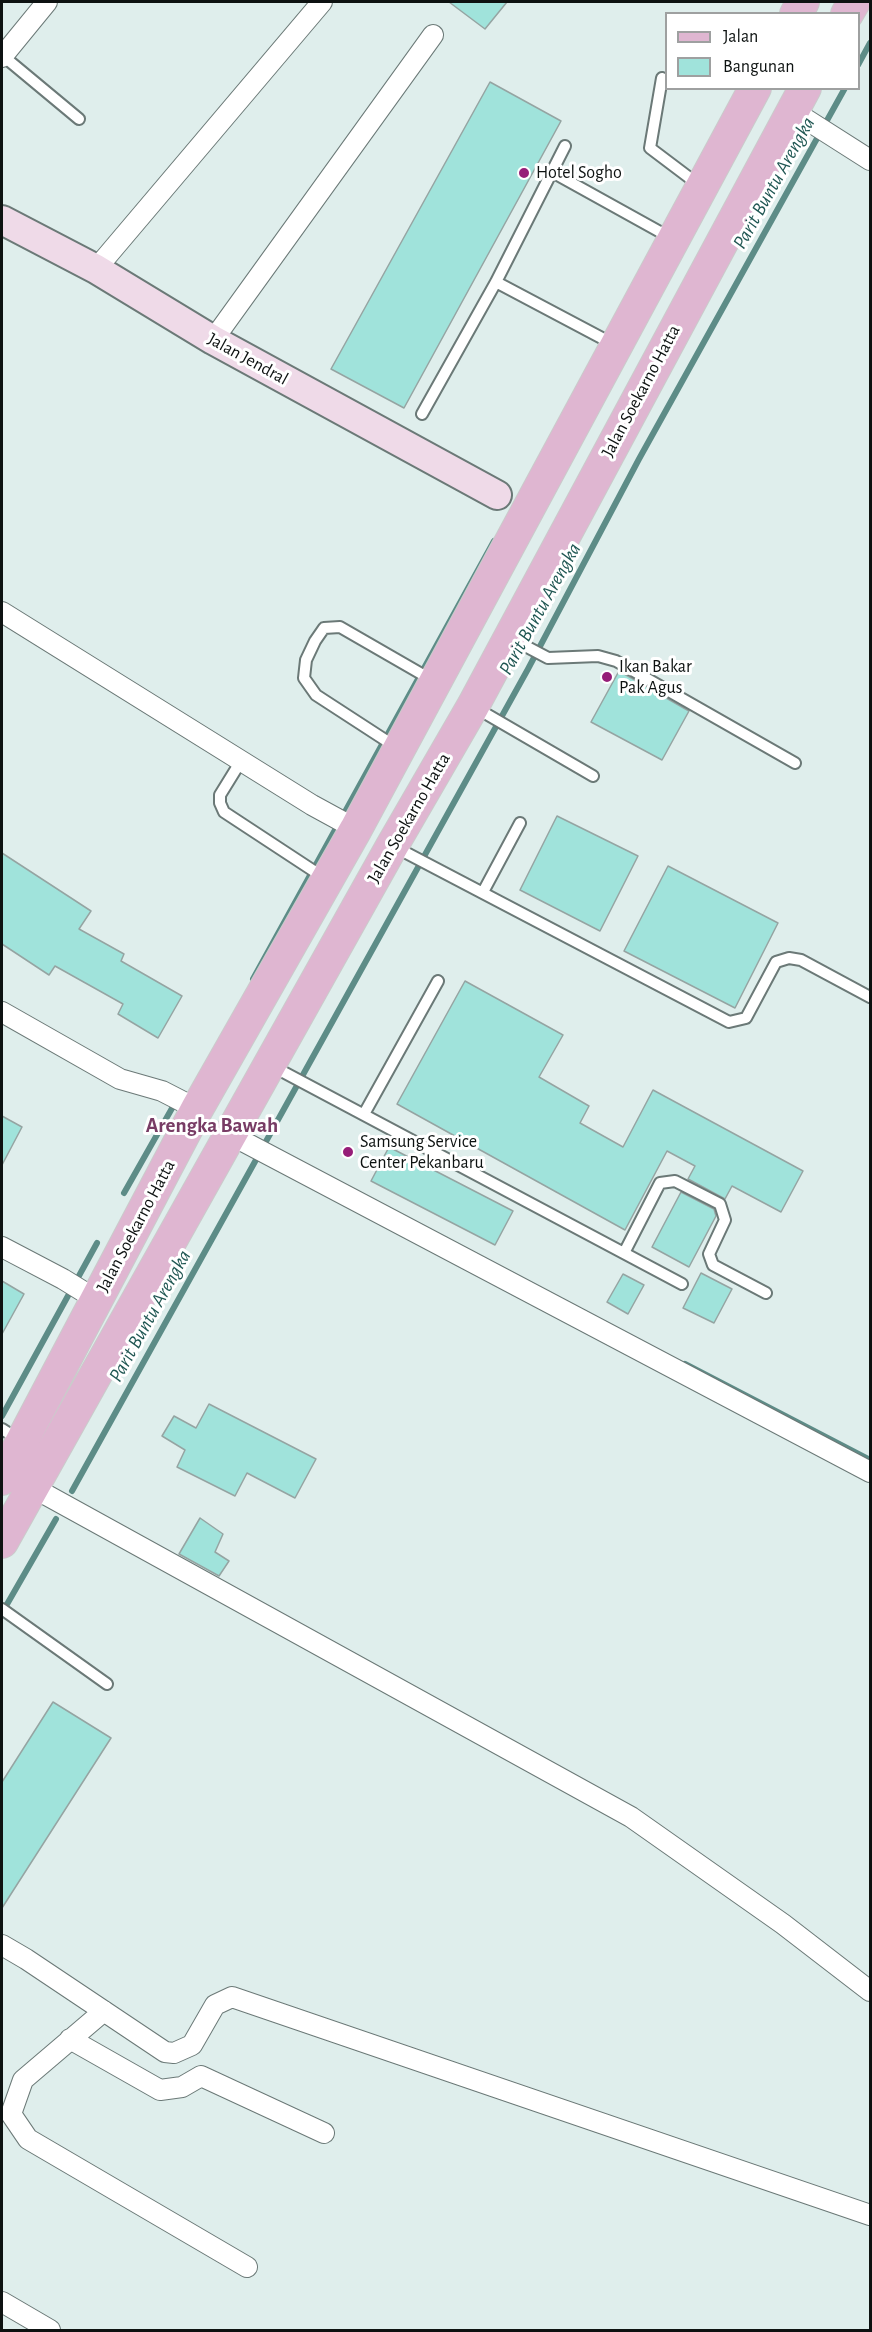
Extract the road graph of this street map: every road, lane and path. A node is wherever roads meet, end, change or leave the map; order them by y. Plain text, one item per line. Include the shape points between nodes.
1 (46, 2) edge
2 (322, 2) edge
3 (433, 35) dead end
4 (2, 56) edge
5 (662, 78) dead end
6 (754, 90) edge
7 (811, 115) edge
8 (79, 119) dead end
9 (565, 146) dead end
10 (870, 160) edge
11 (552, 172) junction
12 (702, 186) junction
13 (2, 220) edge
14 (662, 233) dead end
15 (96, 269) junction
16 (496, 282) junction
17 (213, 340) junction
18 (616, 346) junction
19 (422, 414) dead end
20 (497, 495) dead end
21 (2, 612) edge
22 (521, 643) junction
23 (426, 677) junction
24 (482, 711) junction
25 (389, 743) junction
26 (241, 761) junction
27 (795, 763) dead end
28 (593, 776) dead end
29 (520, 823) dead end
30 (348, 825) junction
31 (404, 851) junction
32 (327, 880) junction
33 (483, 892) junction
34 (438, 981) dead end
35 (870, 998) edge
36 (2, 1012) edge
37 (281, 1071) junction
38 (190, 1105) junction
39 (364, 1114) junction
40 (231, 1136) junction
41 (2, 1247) edge
42 (624, 1253) junction
43 (682, 1284) dead end
44 (766, 1293) dead end
45 (91, 1296) junction
46 (12, 1435) edge
47 (870, 1472) edge
48 (2, 1479) edge
49 (32, 1487) junction
50 (2, 1542) edge
51 (2, 1609) edge
52 (107, 1684) dead end
53 (2, 1946) edge
54 (870, 1991) edge
55 (104, 2010) junction
56 (70, 2039) junction
57 (324, 2133) dead end
58 (870, 2215) edge
59 (247, 2267) dead end
60 (2, 2302) edge
61 (50, 2331) edge

1 - 4 street
2 - 15 street
3 - 17 street
4 - 8 lane
5 - 12 lane via 650,148
6 - 12 main road, Jalan Soekarno Hatta
7 - 10 street
7 - 22 main road, Jalan Soekarno Hatta
9 - 11 lane
11 - 14 lane
11 - 16 lane
12 - 18 main road, Jalan Soekarno Hatta
13 - 15 main road, Jalan Jendral
15 - 17 main road, Jalan Jendral
16 - 18 lane
16 - 19 lane
17 - 20 main road, Jalan Jendral
18 - 23 main road, Jalan Soekarno Hatta
21 - 26 street
22 - 24 main road, Jalan Soekarno Hatta
22 - 27 lane via 548,658 598,656 616,660
23 - 25 main road, Jalan Soekarno Hatta
23 - 25 lane via 340,627 324,628 315,640 306,660 304,678 316,695
24 - 28 lane
24 - 31 main road, Jalan Soekarno Hatta
25 - 30 main road, Jalan Soekarno Hatta
26 - 30 street
26 - 32 lane via 220,795 224,812
29 - 33 lane
30 - 32 main road, Jalan Soekarno Hatta
31 - 33 lane
31 - 37 main road, Jalan Soekarno Hatta
32 - 38 main road, Jalan Soekarno Hatta
33 - 35 lane via 729,1022 746,1018 776,962 789,958 801,960
34 - 39 lane
36 - 38 street via 120,1079 145,1085
37 - 39 lane
37 - 40 main road, Jalan Soekarno Hatta
38 - 45 main road, Jalan Soekarno Hatta
39 - 42 lane
40 - 47 street
40 - 49 main road, Jalan Soekarno Hatta
41 - 45 street
42 - 43 lane
42 - 44 lane via 660,1183 675,1181 720,1204 725,1220 709,1254 713,1265
45 - 46 main road, Jalan Soekarno Hatta
46 - 48 main road, Jalan Soekarno Hatta
49 - 50 main road, Jalan Soekarno Hatta
49 - 54 street via 631,1817
51 - 52 lane
53 - 55 street
55 - 56 street
55 - 58 street via 165,2052 174,2053 192,2045 222,1999 247,2000
56 - 57 street via 160,2090 182,2087 201,2076
56 - 59 street via 23,2080 11,2114 28,2139
60 - 61 street

